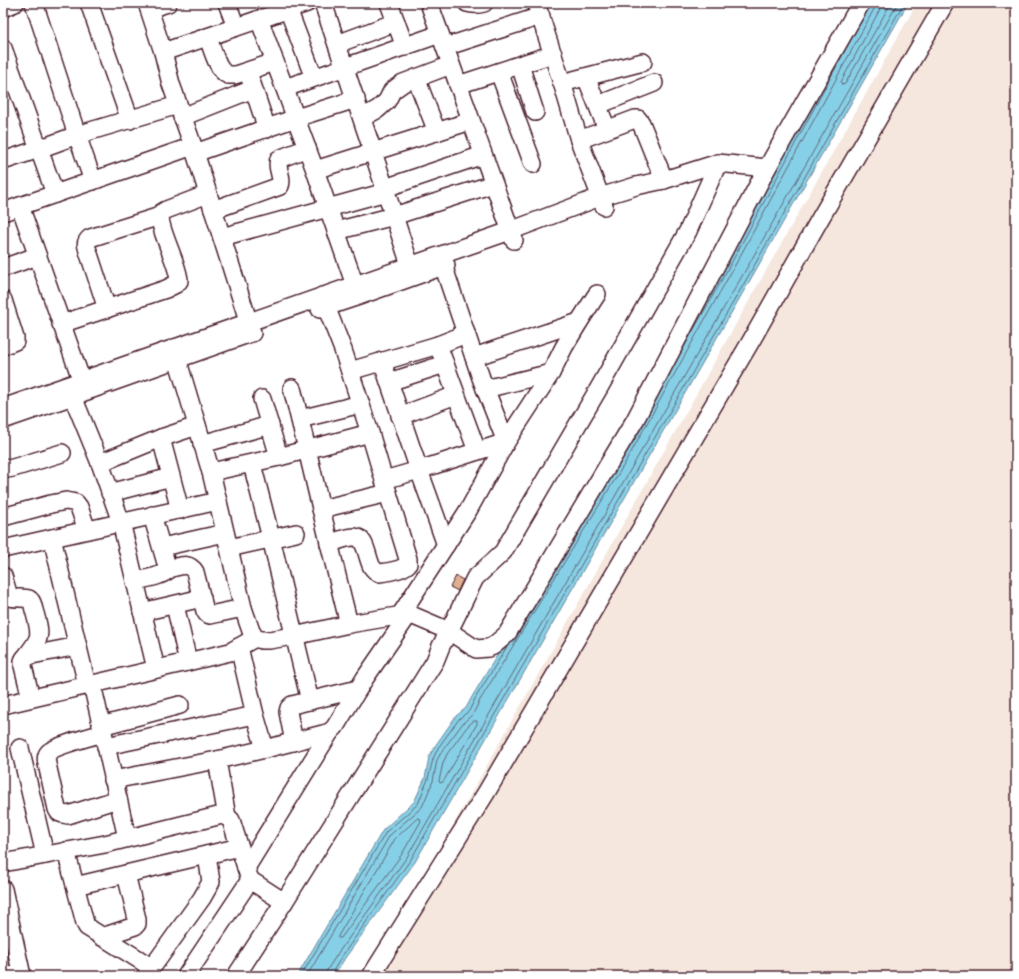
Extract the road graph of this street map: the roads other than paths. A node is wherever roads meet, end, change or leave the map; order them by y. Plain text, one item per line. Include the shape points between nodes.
1 (15, 3) edge
2 (34, 3) edge
3 (89, 3) edge
4 (168, 3) edge
5 (227, 3) edge
6 (307, 3) edge
7 (323, 3) edge
8 (389, 3) edge
9 (467, 3) edge
10 (484, 3) edge
11 (861, 3) edge
12 (945, 3) edge
13 (434, 4) edge
14 (148, 6) edge
15 (3, 8) edge
16 (288, 9) junction
17 (538, 9) edge
18 (264, 13) edge
19 (396, 22) junction
20 (236, 27) junction
21 (208, 37) junction
22 (443, 41) junction
23 (337, 44) junction
24 (405, 46) junction
25 (3, 48) edge
26 (163, 52) junction
27 (553, 54) junction
28 (275, 62) junction
29 (643, 62) dead end
30 (451, 65) junction
31 (520, 65) junction
32 (345, 67) junction
33 (247, 71) junction
34 (499, 72) junction
35 (586, 77) junction
36 (314, 78) junction
37 (416, 78) junction
38 (562, 83) junction
39 (654, 83) dead end
40 (458, 85) junction
41 (285, 88) junction
42 (253, 89) junction
43 (628, 93) junction
44 (356, 99) junction
45 (598, 105) junction
46 (180, 111) junction
47 (535, 112) dead end
48 (296, 118) junction
49 (362, 118) junction
50 (638, 119) junction
51 (130, 120) junction
52 (471, 121) junction
53 (267, 129) junction
54 (607, 129) junction
55 (437, 132) junction
56 (76, 135) junction
57 (578, 140) junction
58 (307, 148) junction
59 (39, 149) junction
60 (194, 150) junction
61 (374, 152) junction
62 (483, 155) junction
63 (3, 160) edge
64 (718, 163) junction
65 (533, 164) dead end
66 (767, 168) junction
67 (315, 170) junction
68 (664, 180) junction
69 (93, 181) junction
70 (493, 184) junction
71 (386, 190) junction
72 (55, 194) junction
73 (208, 194) junction
74 (602, 202) junction
75 (20, 206) junction
76 (328, 208) junction
77 (213, 210) junction
78 (3, 212) edge
79 (160, 216) junction
80 (394, 216) junction
81 (336, 230) junction
82 (512, 236) junction
83 (222, 237) junction
84 (37, 256) junction
85 (441, 261) junction
86 (410, 265) junction
87 (3, 268) edge
88 (356, 291) junction
89 (597, 294) dead end
90 (3, 300) edge
91 (324, 301) junction
92 (107, 309) junction
93 (579, 322) junction
94 (61, 324) junction
95 (250, 327) junction
96 (466, 334) junction
97 (438, 344) junction
98 (3, 346) edge
99 (176, 354) junction
100 (474, 357) junction
101 (382, 361) junction
102 (445, 364) junction
103 (350, 371) junction
104 (551, 373) junction
105 (389, 382) junction
106 (77, 388) junction
107 (292, 388) dead end
108 (485, 389) junction
109 (456, 395) junction
110 (262, 399) dead end
111 (361, 404) junction
112 (3, 408) edge
113 (400, 416) junction
114 (300, 419) junction
115 (3, 420) edge
116 (270, 425) junction
117 (197, 426) junction
118 (370, 433) junction
119 (161, 438) junction
120 (506, 442) junction
121 (202, 444) junction
122 (308, 450) junction
123 (477, 451) junction
124 (62, 453) dead end
125 (279, 458) junction
126 (100, 462) junction
127 (252, 464) junction
128 (3, 467) edge
129 (418, 470) junction
130 (211, 472) junction
131 (171, 477) junction
132 (386, 487) junction
133 (110, 492) junction
134 (218, 501) junction
135 (321, 509) junction
136 (180, 510) junction
137 (152, 515) junction
138 (3, 516) edge
139 (121, 522) junction
140 (87, 530) junction
141 (296, 533) dead end
142 (52, 538) junction
143 (272, 538) junction
144 (227, 541) junction
145 (329, 544) junction
146 (446, 545) junction
147 (162, 546) junction
148 (3, 549) edge
149 (171, 568) junction
150 (3, 576) edge
151 (135, 581) junction
152 (202, 598) junction
153 (175, 605) junction
154 (243, 608) junction
155 (142, 612) junction
156 (405, 614) junction
157 (350, 624) junction
158 (449, 631) junction
159 (294, 636) junction
160 (255, 638) junction
161 (78, 646) junction
162 (239, 647) junction
163 (24, 659) junction
164 (188, 662) junction
165 (156, 669) junction
166 (89, 685) junction
167 (358, 689) junction
168 (31, 698) junction
169 (310, 701) junction
170 (3, 704) edge
171 (180, 705) dead end
172 (255, 715) junction
173 (330, 732) junction
174 (103, 735) junction
175 (294, 742) junction
176 (20, 748) dead end
177 (265, 749) junction
178 (217, 760) junction
179 (113, 780) junction
180 (118, 799) junction
181 (228, 817) junction
182 (127, 838) junction
183 (240, 847) junction
184 (66, 851) junction
185 (45, 855) junction
186 (207, 855) junction
187 (3, 863) edge
188 (126, 874) junction
189 (248, 874) junction
190 (75, 886) junction
191 (3, 889) edge
192 (284, 902) junction
193 (102, 937) junction
194 (148, 971) edge
195 (3, 973) edge
196 (10, 976) edge
197 (22, 976) edge
198 (186, 976) edge
199 (236, 976) edge
200 (371, 976) edge

1 - 15 street
2 - 56 street
3 - 51 street
4 - 14 street
5 - 20 street
6 - 16 street
7 - 23 street
8 - 19 street
9 - 10 street
11 - 66 street
12 - 200 street via 747,348 490,786
13 - 22 street
14 - 26 street
16 - 18 street
16 - 36 street
17 - 22 street
17 - 27 street
18 - 20 street
18 - 28 street
19 - 23 street
19 - 24 street
20 - 21 street
21 - 26 street
21 - 33 street via 224,72 234,75
22 - 24 street
22 - 30 street
23 - 32 street
24 - 32 street
25 - 59 street
26 - 46 street
27 - 31 street
27 - 38 street
28 - 33 street
28 - 41 street
29 - 35 street
30 - 37 street
30 - 40 street
31 - 34 street
31 - 47 street
32 - 36 street
32 - 44 street
33 - 42 street
34 - 40 street
34 - 65 street
35 - 38 street
35 - 45 street
36 - 41 street
37 - 49 street via 396,88 378,109
37 - 55 street
38 - 57 street
39 - 43 street
40 - 52 street
41 - 48 street
42 - 46 street
42 - 53 street
43 - 45 street
43 - 50 street
44 - 48 street
44 - 49 street
45 - 54 street
46 - 51 street
46 - 60 street
48 - 53 street
48 - 58 street
49 - 61 street
50 - 54 street
50 - 68 street
51 - 56 street
52 - 55 street
52 - 62 street
53 - 60 street
54 - 57 street
55 - 61 street
56 - 59 street
56 - 69 street
57 - 74 street
58 - 67 street
58 - 77 street via 279,159 282,182 280,186
59 - 63 street
59 - 72 street
60 - 69 street
60 - 73 street
61 - 67 street
61 - 71 street
62 - 70 street
62 - 71 street
64 - 66 street
64 - 68 street
64 - 158 street via 688,231 599,388 503,552 475,578
66 - 158 street via 635,420 507,634 493,646 476,649
67 - 76 street
68 - 74 street via 636,186
69 - 72 street
70 - 80 street
70 - 82 street
71 - 76 street
71 - 80 street
72 - 75 street
73 - 77 street
73 - 79 street via 161,212
74 - 82 street
75 - 78 street
75 - 84 street
76 - 81 street
76 - 83 street
77 - 83 street
79 - 92 street via 180,281 166,289
79 - 92 street via 87,240 86,244
80 - 81 street
80 - 86 street
81 - 88 street
82 - 85 street
83 - 95 street
84 - 87 street
84 - 94 street
85 - 86 street
85 - 88 street
85 - 96 street
86 - 88 street
88 - 91 street
89 - 93 street
90 - 98 street via 15,338
91 - 95 street
91 - 103 street
92 - 94 street
93 - 100 street
93 - 104 street
94 - 106 street
95 - 99 street
96 - 97 street
96 - 100 street
97 - 101 street
97 - 102 street
99 - 106 street
99 - 117 street
100 - 108 street
101 - 103 street
101 - 105 street
102 - 105 street
102 - 109 street
103 - 111 street
104 - 108 street
104 - 120 street
105 - 113 street
106 - 112 street
106 - 115 street
106 - 126 street
107 - 114 street
108 - 120 street
109 - 113 street
109 - 123 street
110 - 116 street
111 - 114 street
111 - 118 street
113 - 129 street
114 - 122 street
116 - 121 street
116 - 125 street
117 - 119 street
117 - 121 street
118 - 122 street
118 - 132 street
119 - 126 street
119 - 131 street
120 - 123 street
120 - 146 street via 470,509
121 - 130 street
122 - 125 street
122 - 135 street
123 - 129 street
124 - 128 street via 13,468
125 - 127 street
126 - 133 street
127 - 130 street
127 - 143 street
129 - 132 street
129 - 146 street
130 - 134 street
131 - 133 street
131 - 136 street
132 - 135 street
132 - 145 street via 408,564 379,573 372,568 363,543 356,536
133 - 139 street
134 - 136 street
134 - 144 street
135 - 145 street
136 - 137 street
137 - 139 street
137 - 147 street
138 - 140 street via 66,501 76,503
139 - 140 street
139 - 151 street
140 - 142 street
141 - 143 street
142 - 148 street
142 - 161 street
143 - 144 street
143 - 159 street
144 - 147 street
144 - 154 street
145 - 157 street
146 - 156 street
147 - 149 street via 166,563
149 - 151 street via 158,576
149 - 152 street via 193,568
150 - 163 street via 10,597 29,599 32,602 38,622 39,639
151 - 155 street
152 - 153 street
152 - 154 street via 205,611 210,615
153 - 155 street
153 - 164 street
154 - 160 street
155 - 165 street
156 - 157 street
156 - 158 street
156 - 167 street
157 - 159 street
158 - 192 street via 435,662
159 - 160 street via 268,640
159 - 169 street
160 - 162 street
161 - 163 street via 32,655
161 - 166 street
162 - 164 street via 230,652
162 - 172 street
163 - 168 street via 23,666
164 - 165 street
165 - 166 street
166 - 168 street
166 - 174 street
167 - 169 street
167 - 173 street
168 - 170 street
169 - 175 street via 289,708
171 - 174 street
172 - 174 street
172 - 177 street
173 - 175 street
173 - 189 street
174 - 179 street
174 - 180 street via 50,751 46,759 57,809 68,815
175 - 177 street
176 - 185 street
177 - 178 street
178 - 179 street
178 - 181 street
179 - 180 street
180 - 182 street
181 - 182 street via 222,815
181 - 183 street
182 - 184 street
183 - 186 street
183 - 189 street
184 - 185 street
184 - 190 street
185 - 187 street
186 - 188 street
186 - 194 street via 211,882
188 - 190 street
188 - 193 street via 137,924
189 - 192 street
189 - 198 street
190 - 193 street via 84,923
191 - 197 street
192 - 199 street
193 - 194 street
195 - 196 street

